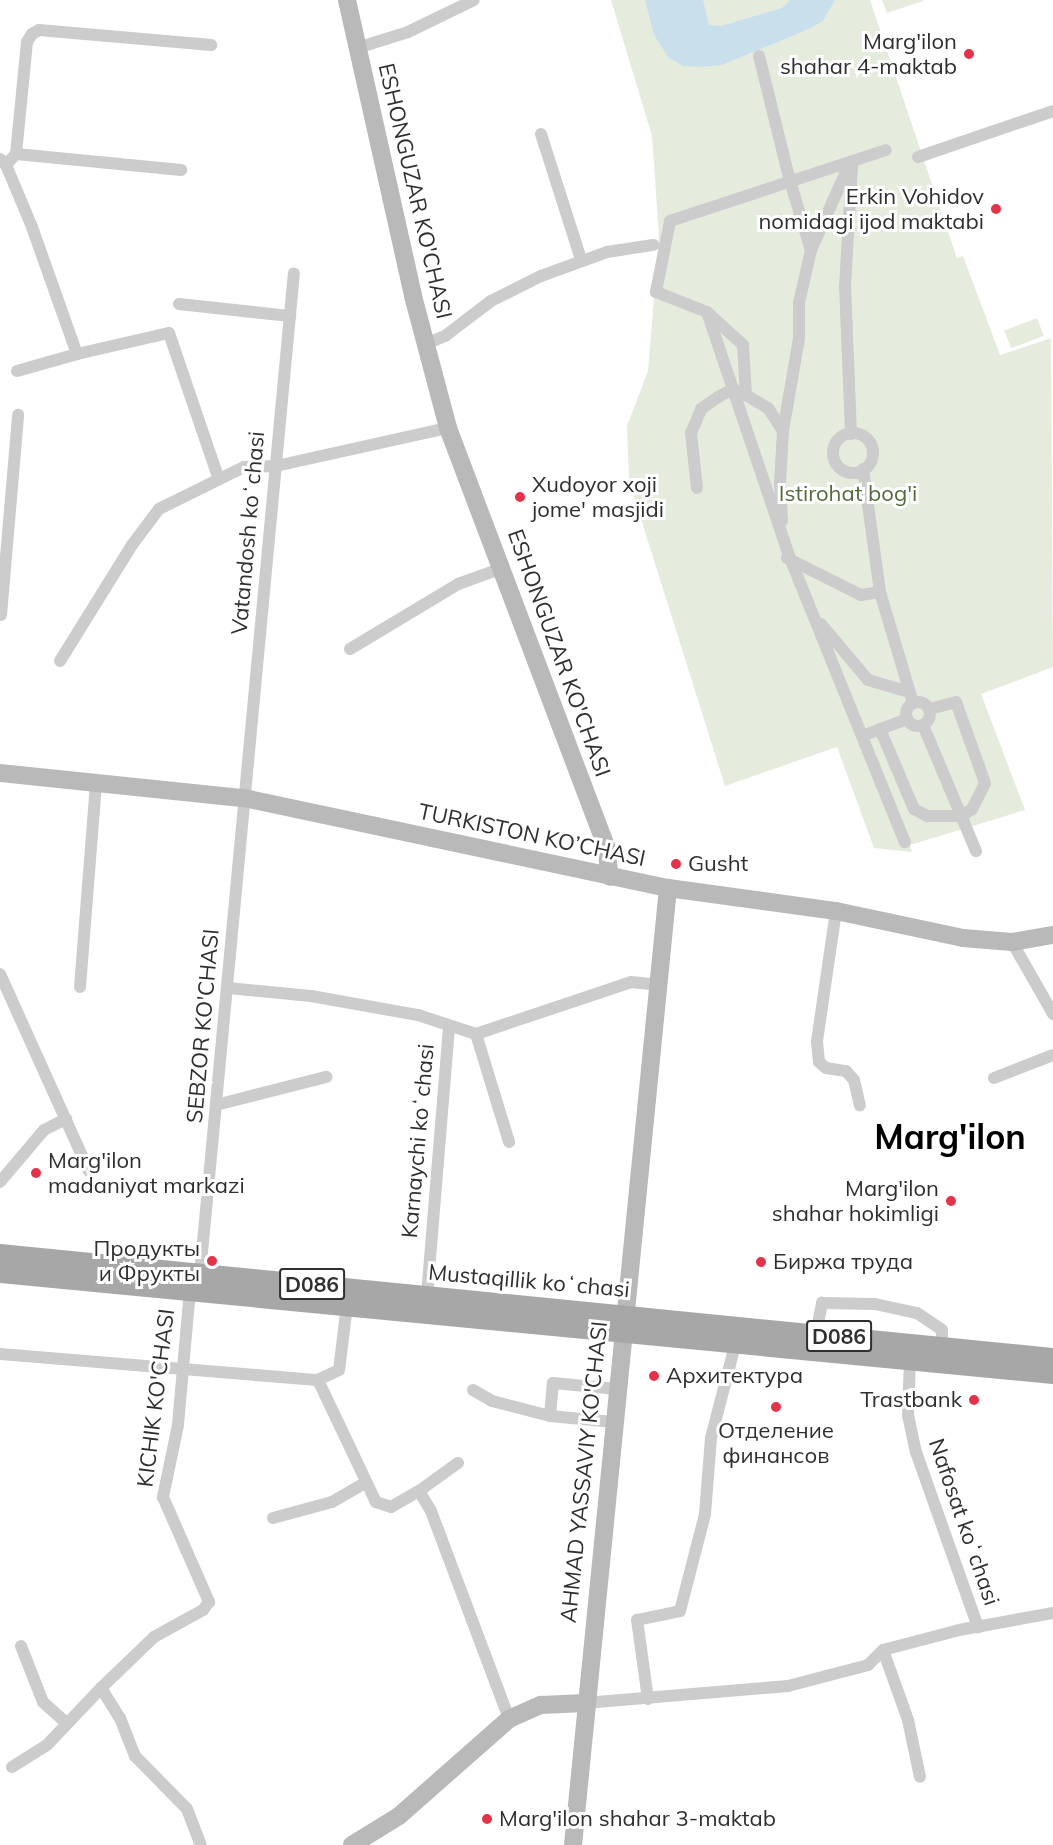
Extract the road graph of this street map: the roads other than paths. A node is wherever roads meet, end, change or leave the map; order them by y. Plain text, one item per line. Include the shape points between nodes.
1 (348, 0) edge
2 (474, 0) edge
3 (211, 45) dead end
4 (357, 48) junction
5 (759, 56) dead end
6 (1053, 111) edge
7 (541, 134) dead end
8 (886, 150) dead end
9 (16, 154) junction
10 (918, 157) dead end
11 (3, 162) edge
12 (852, 165) junction
13 (181, 170) dead end
14 (790, 181) junction
15 (653, 245) dead end
16 (812, 250) junction
17 (581, 260) junction
18 (294, 273) dead end
19 (179, 304) dead end
20 (707, 312) junction
21 (290, 316) junction
22 (426, 344) junction
23 (77, 354) junction
24 (17, 371) dead end
25 (733, 389) junction
26 (746, 395) junction
27 (18, 415) dead end
28 (448, 428) junction
29 (783, 430) junction
30 (850, 434) junction
31 (276, 466) junction
32 (863, 469) junction
33 (218, 477) junction
34 (696, 488) dead end
35 (4, 535) edge
36 (787, 555) junction
37 (503, 568) junction
38 (880, 592) junction
39 (813, 614) junction
40 (1, 615) edge
41 (350, 649) dead end
42 (60, 661) dead end
43 (911, 698) junction
44 (929, 710) junction
45 (907, 720) junction
46 (923, 725) junction
47 (880, 729) junction
48 (862, 736) junction
49 (0, 772) edge
50 (96, 782) junction
51 (244, 798) junction
52 (961, 816) junction
53 (243, 818) joint
54 (905, 842) dead end
55 (976, 851) dead end
56 (610, 877) junction
57 (668, 888) junction
58 (836, 911) junction
59 (1053, 935) edge
60 (1012, 942) junction
61 (0, 974) edge
62 (658, 986) junction
63 (80, 987) dead end
64 (228, 988) junction
65 (1053, 1014) edge
66 (449, 1026) junction
67 (476, 1034) junction
68 (1053, 1055) edge
69 (326, 1077) dead end
70 (994, 1078) dead end
71 (216, 1105) junction
72 (860, 1105) dead end
73 (66, 1119) junction
74 (509, 1142) dead end
75 (89, 1171) dead end
76 (0, 1182) edge
77 (0, 1254) edge
78 (0, 1273) edge
79 (195, 1282) junction
80 (427, 1295) junction
81 (347, 1305) junction
82 (624, 1322) junction
83 (816, 1334) junction
84 (736, 1341) junction
85 (942, 1346) junction
86 (0, 1354) edge
87 (1053, 1358) edge
88 (910, 1359) junction
89 (183, 1370) junction
90 (1053, 1374) edge
91 (318, 1380) junction
92 (617, 1389) junction
93 (473, 1390) dead end
94 (550, 1416) junction
95 (614, 1422) junction
96 (458, 1463) dead end
97 (364, 1483) junction
98 (419, 1491) junction
99 (273, 1518) dead end
100 (1053, 1613) edge
101 (978, 1627) junction
102 (21, 1646) dead end
103 (883, 1650) junction
104 (101, 1688) junction
105 (648, 1699) junction
106 (585, 1703) junction
107 (509, 1719) junction
108 (66, 1723) junction
109 (12, 1767) dead end
110 (921, 1777) dead end
111 (201, 1845) edge
112 (352, 1845) edge
113 (573, 1845) edge

1 - 4 main road, ESHONGUZAR KO'CHASI
2 - 4 street, ESHONGUZAR KO'CHASI via 408,32
3 - 9 street via 39,30 27,42
4 - 22 main road, ESHONGUZAR KO'CHASI
5 - 14 street
6 - 10 street
7 - 17 street
8 - 12 street
9 - 11 street
9 - 13 street
11 - 23 street
12 - 14 street
12 - 16 street
12 - 30 street via 845,287
14 - 16 street
14 - 20 street via 670,221 656,292
15 - 17 street, ESHONGUZAR KO'CHASI via 632,246
16 - 29 street via 799,303 799,338
17 - 22 street, ESHONGUZAR KO'CHASI via 508,292 445,336
18 - 21 street, Vatandosh koʻchasi
19 - 21 street
20 - 25 street
20 - 26 street via 743,345
21 - 31 street, Vatandosh koʻchasi
22 - 28 main road, ESHONGUZAR KO'CHASI
23 - 24 street
23 - 33 street via 169,333
25 - 26 street
25 - 34 street via 701,409 691,433
25 - 36 street
26 - 29 street via 768,408
27 - 35 street
28 - 31 street
28 - 37 main road, ESHONGUZAR KO'CHASI
29 - 36 street via 780,483
30 - 32 street via 867,440 872,447 870,465
30 - 32 street via 836,443 834,460 846,473
31 - 33 street via 244,467
31 - 51 street, Vatandosh koʻchasi
32 - 38 street
33 - 42 street via 159,509
35 - 40 street
36 - 38 street via 861,594
36 - 39 street
37 - 41 street via 458,584
37 - 56 main road, ESHONGUZAR KO'CHASI via 606,846
38 - 43 street
39 - 43 street via 868,680
39 - 48 street
43 - 44 street
43 - 45 street
44 - 46 street via 929,720
44 - 52 street via 956,702 985,783 972,809
45 - 46 street via 915,726
45 - 47 street
46 - 52 street
47 - 48 street
47 - 52 street via 914,809 927,816
48 - 54 street
49 - 50 main road, TURKISTON KO’CHASI
50 - 51 main road, TURKISTON KO’CHASI
50 - 63 street
51 - 53 street, Vatandosh koʻchasi
51 - 56 main road, TURKISTON KO’CHASI
52 - 55 street
53 - 64 street, SEBZOR KO'CHASI
56 - 57 main road, TURKISTON KO’CHASI
57 - 58 main road, TURKISTON KO’CHASI
57 - 62 main road, AHMAD YASSAVIY KO'CHASI
58 - 60 main road, TURKISTON KO’CHASI via 952,936
58 - 72 street via 817,1042 819,1062 826,1068 846,1071 854,1080
59 - 60 main road, TURKISTON KO’CHASI
60 - 65 street
61 - 73 street
62 - 67 street via 630,982
62 - 82 main road, AHMAD YASSAVIY KO'CHASI
64 - 66 street, Karnaychi koʻchasi via 311,996 418,1015
64 - 71 street, SEBZOR KO'CHASI
66 - 67 street, Karnaychi koʻchasi
66 - 80 street, Karnaychi koʻchasi
67 - 74 street
68 - 70 street
69 - 71 street
71 - 79 street, SEBZOR KO'CHASI
73 - 75 street
73 - 76 street via 44,1131
77 - 79 main road, Mustaqillik koʻchasi / D086
78 - 79 main road, Mustaqillik koʻchasi / D086
79 - 80 main road, Mustaqillik koʻchasi / D086
79 - 81 main road, Mustaqillik koʻchasi / D086
79 - 89 street, KICHIK KO'CHASI
80 - 82 main road, Mustaqillik koʻchasi / D086
81 - 82 main road, Mustaqillik koʻchasi / D086
81 - 91 street via 339,1370
82 - 83 main road, Mustaqillik koʻchasi / D086
82 - 84 main road, Mustaqillik koʻchasi / D086
82 - 92 main road, AHMAD YASSAVIY KO'CHASI
83 - 85 main road, Mustaqillik koʻchasi / D086
83 - 85 street via 822,1303 875,1304 916,1313 942,1330
84 - 88 main road, Mustaqillik koʻchasi / D086
84 - 105 street via 711,1438 705,1514 680,1611 637,1620
85 - 87 main road, Mustaqillik koʻchasi / D086
86 - 89 street
88 - 90 main road, Mustaqillik koʻchasi / D086
88 - 101 street, Nafosat koʻchasi via 908,1415 916,1452
89 - 91 street
89 - 104 street, KICHIK KO'CHASI via 173,1455 163,1497 209,1602 203,1610 154,1637
91 - 97 street
92 - 94 street via 554,1383
92 - 95 main road, AHMAD YASSAVIY KO'CHASI
93 - 94 street via 492,1401
94 - 95 street
95 - 106 main road, AHMAD YASSAVIY KO'CHASI
96 - 98 street
97 - 98 street via 376,1502 387,1508
97 - 99 street via 332,1502
98 - 107 street via 443,1541
100 - 101 street
101 - 103 street
102 - 108 street via 43,1702
103 - 105 street via 868,1665 788,1686
103 - 110 street via 908,1720
104 - 108 street
104 - 111 street via 120,1718 135,1756 187,1809
105 - 106 street
106 - 107 main road via 541,1705
106 - 113 main road, AHMAD YASSAVIY KO'CHASI
107 - 112 main road via 399,1816
108 - 109 street via 47,1745

